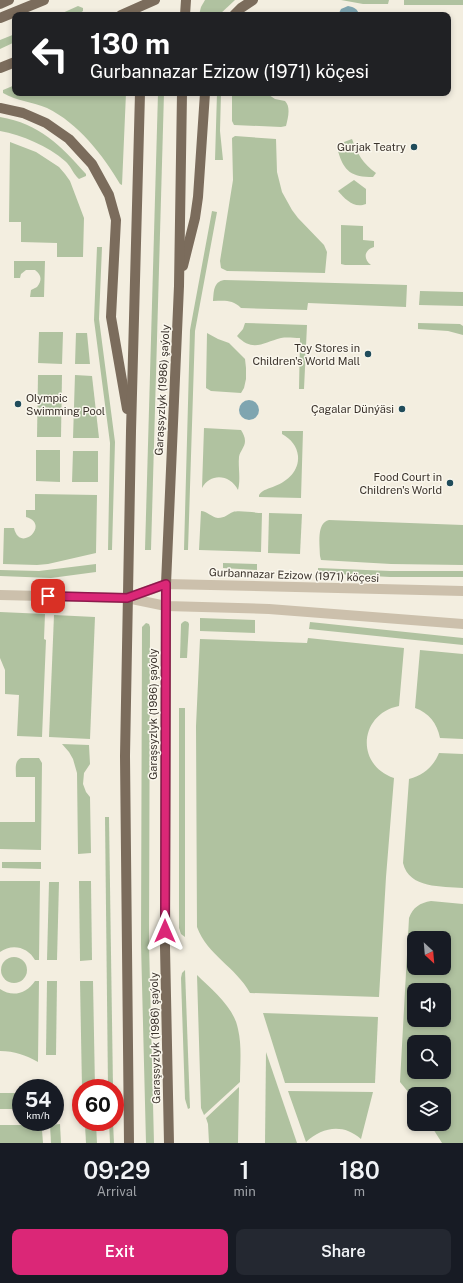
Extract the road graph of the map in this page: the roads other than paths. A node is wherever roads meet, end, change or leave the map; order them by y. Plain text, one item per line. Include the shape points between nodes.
1 (9, 0) edge
2 (44, 0) edge
3 (155, 0) edge
4 (186, 0) edge
5 (253, 0) edge
6 (0, 4) edge
7 (143, 7) edge
8 (15, 12) edge
9 (129, 12) edge
10 (185, 12) edge
11 (237, 12) edge
12 (12, 13) edge
13 (0, 18) edge
14 (12, 63) edge
15 (0, 68) edge
16 (140, 96) edge
17 (182, 96) edge
18 (205, 96) edge
19 (0, 108) edge
20 (179, 286) junction
21 (131, 431) junction
22 (166, 584) junction
23 (463, 592) edge
24 (0, 594) edge
25 (127, 598) junction
26 (166, 606) junction
27 (463, 624) edge
28 (129, 1143) edge
29 (169, 1143) edge

1 - 6 main road
2 - 8 main road
3 - 7 main road
4 - 10 main road
5 - 11 main road
7 - 9 main road
12 - 13 main road
14 - 15 main road
16 - 21 main road
17 - 20 main road, Garaşsyzlyk (1986) şaýoly
18 - 20 main road via 198,197
19 - 21 main road via 23,113 46,123 69,139 92,164 109,195 116,220 111,317
20 - 22 main road, Garaşsyzlyk (1986) şaýoly
21 - 25 main road
22 - 23 street, Gurbannazar Ezizow (1971) köçesi
22 - 25 street, Gurbannazar Ezizow (1971) köçesi
22 - 26 main road, Garaşsyzlyk (1986) şaýoly
24 - 25 street, Gurbannazar Ezizow (1971) köçesi
25 - 26 street, Gurbannazar Ezizow (1971) köçesi
25 - 28 main road via 125,756
26 - 27 street, Gurbannazar Ezizow (1971) köçesi via 269,609
26 - 29 main road, Garaşsyzlyk (1986) şaýoly via 165,947

